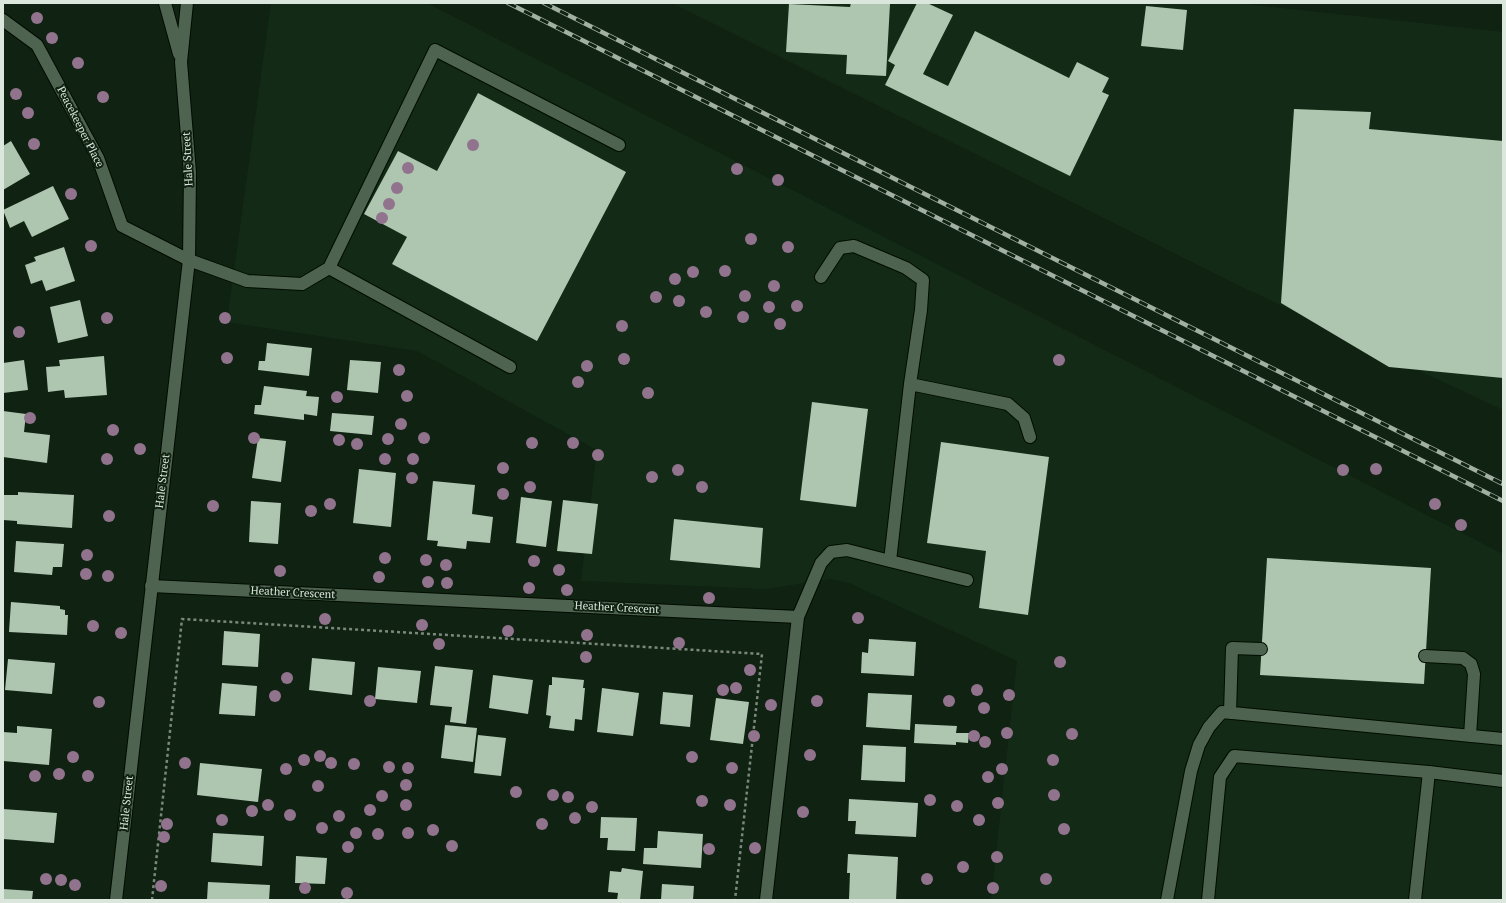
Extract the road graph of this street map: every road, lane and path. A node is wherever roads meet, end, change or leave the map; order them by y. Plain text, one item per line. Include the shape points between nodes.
1 (165, 3) edge
2 (187, 3) edge
3 (3, 20) edge
4 (181, 62) junction
5 (619, 145) dead end
6 (189, 260) junction
7 (330, 268) junction
8 (821, 277) dead end
9 (510, 367) dead end
10 (910, 384) junction
11 (1030, 437) dead end
12 (890, 561) junction
13 (967, 580) dead end
14 (151, 586) junction
15 (798, 616) junction
16 (1261, 649) dead end
17 (1425, 656) dead end
18 (1230, 713) junction
19 (1470, 736) junction
20 (1503, 739) edge
21 (1429, 772) junction
22 (1503, 781) edge
23 (116, 900) edge
24 (152, 900) edge
25 (735, 900) edge
26 (766, 900) edge
27 (1167, 900) edge
28 (1208, 900) edge
29 (1415, 900) edge

1 - 4 street, Hale Street
2 - 4 street, Hale Street
3 - 6 street, Peacekeeper Place via 37,45 98,158 122,226
4 - 6 street, Hale Street via 190,172
5 - 7 street via 435,50
6 - 7 street, Peacekeeper Place via 247,281 302,284
6 - 14 street, Hale Street
7 - 9 street
8 - 10 street via 840,248 854,246 906,268 923,280
10 - 11 street via 1008,404 1024,418
10 - 12 street
12 - 13 street
12 - 15 street via 847,550 831,552 821,564
14 - 15 street, Heather Crescent
14 - 23 street, Hale Street
15 - 26 street
16 - 18 street via 1232,648
17 - 19 street via 1463,658 1471,664 1474,674
18 - 19 street
18 - 27 street via 1222,712 1208,727 1199,745 1191,771
19 - 20 street
21 - 22 street
21 - 28 street via 1234,756 1220,777
21 - 29 street
24 - 25 path via 182,619 762,654

